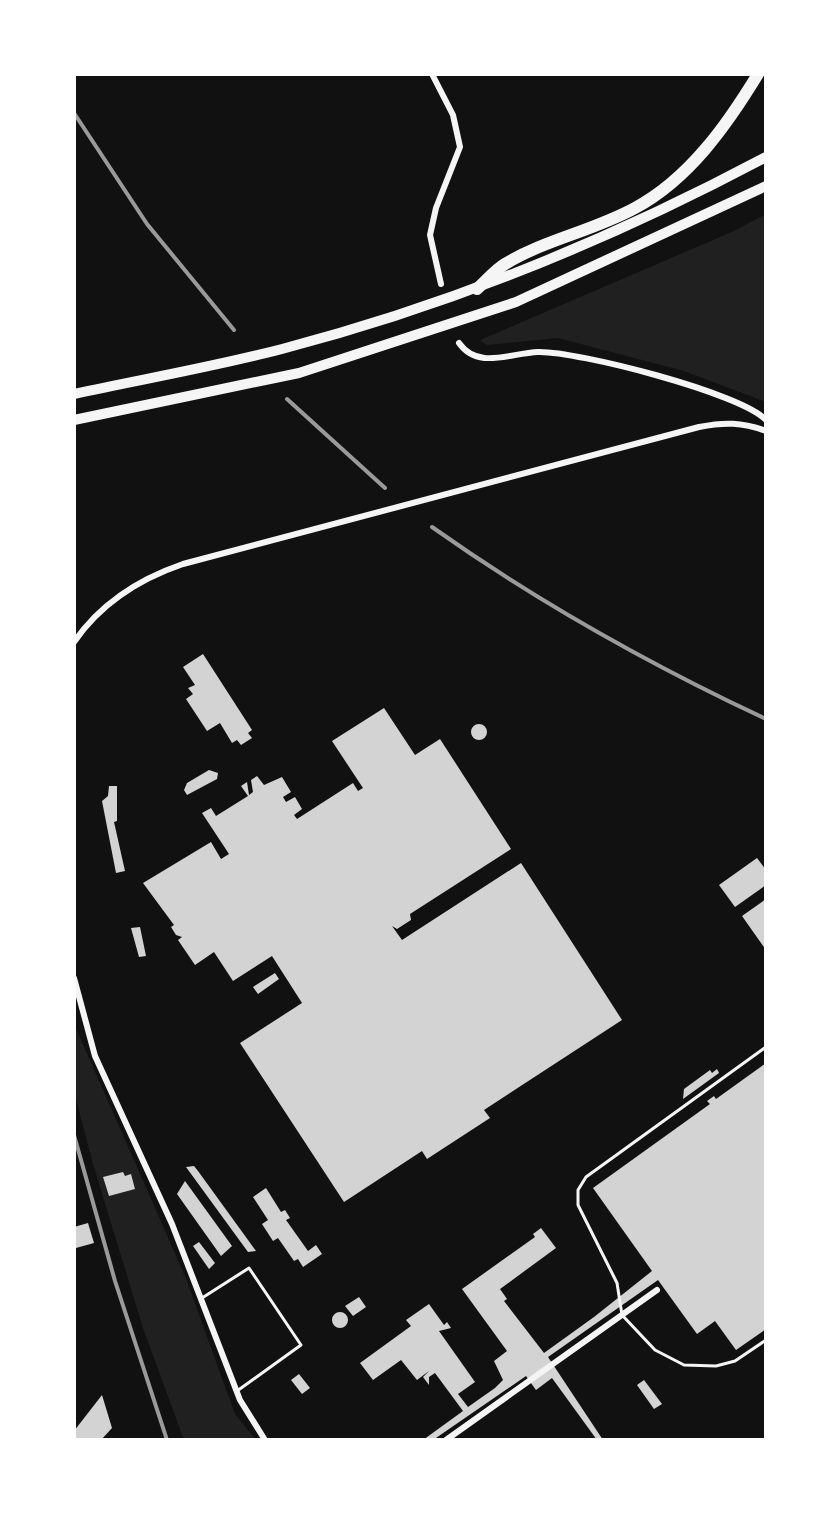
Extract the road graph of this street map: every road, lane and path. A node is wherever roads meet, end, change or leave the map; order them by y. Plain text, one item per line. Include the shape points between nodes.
1 (432, 74) edge
2 (758, 74) edge
3 (766, 157) edge
4 (766, 186) edge
5 (441, 284) dead end
6 (477, 289) junction
7 (459, 343) dead end
8 (74, 394) edge
9 (74, 420) edge
10 (766, 420) edge
11 (766, 431) edge
12 (74, 642) edge
13 (74, 978) edge
14 (766, 1047) edge
15 (657, 1290) dead end
16 (202, 1298) junction
17 (622, 1315) junction
18 (766, 1340) edge
19 (237, 1391) junction
20 (265, 1440) edge
21 (446, 1440) edge

1 - 5 street via 453,115 460,147 430,235
2 - 6 highway via 731,118 667,186 625,213 504,265
3 - 6 highway via 607,235
4 - 9 highway via 516,302 299,373
6 - 8 highway via 282,349
7 - 10 street via 479,358 536,352 583,355 742,404
11 - 12 street via 722,422 699,427 183,564 122,593
13 - 16 street via 95,1056
14 - 17 lane via 586,1177 578,1190 578,1205 617,1283
15 - 17 street
16 - 19 street
16 - 19 lane via 249,1268 301,1345
17 - 18 lane via 655,1350 684,1365 735,1361
17 - 21 street
19 - 20 street

